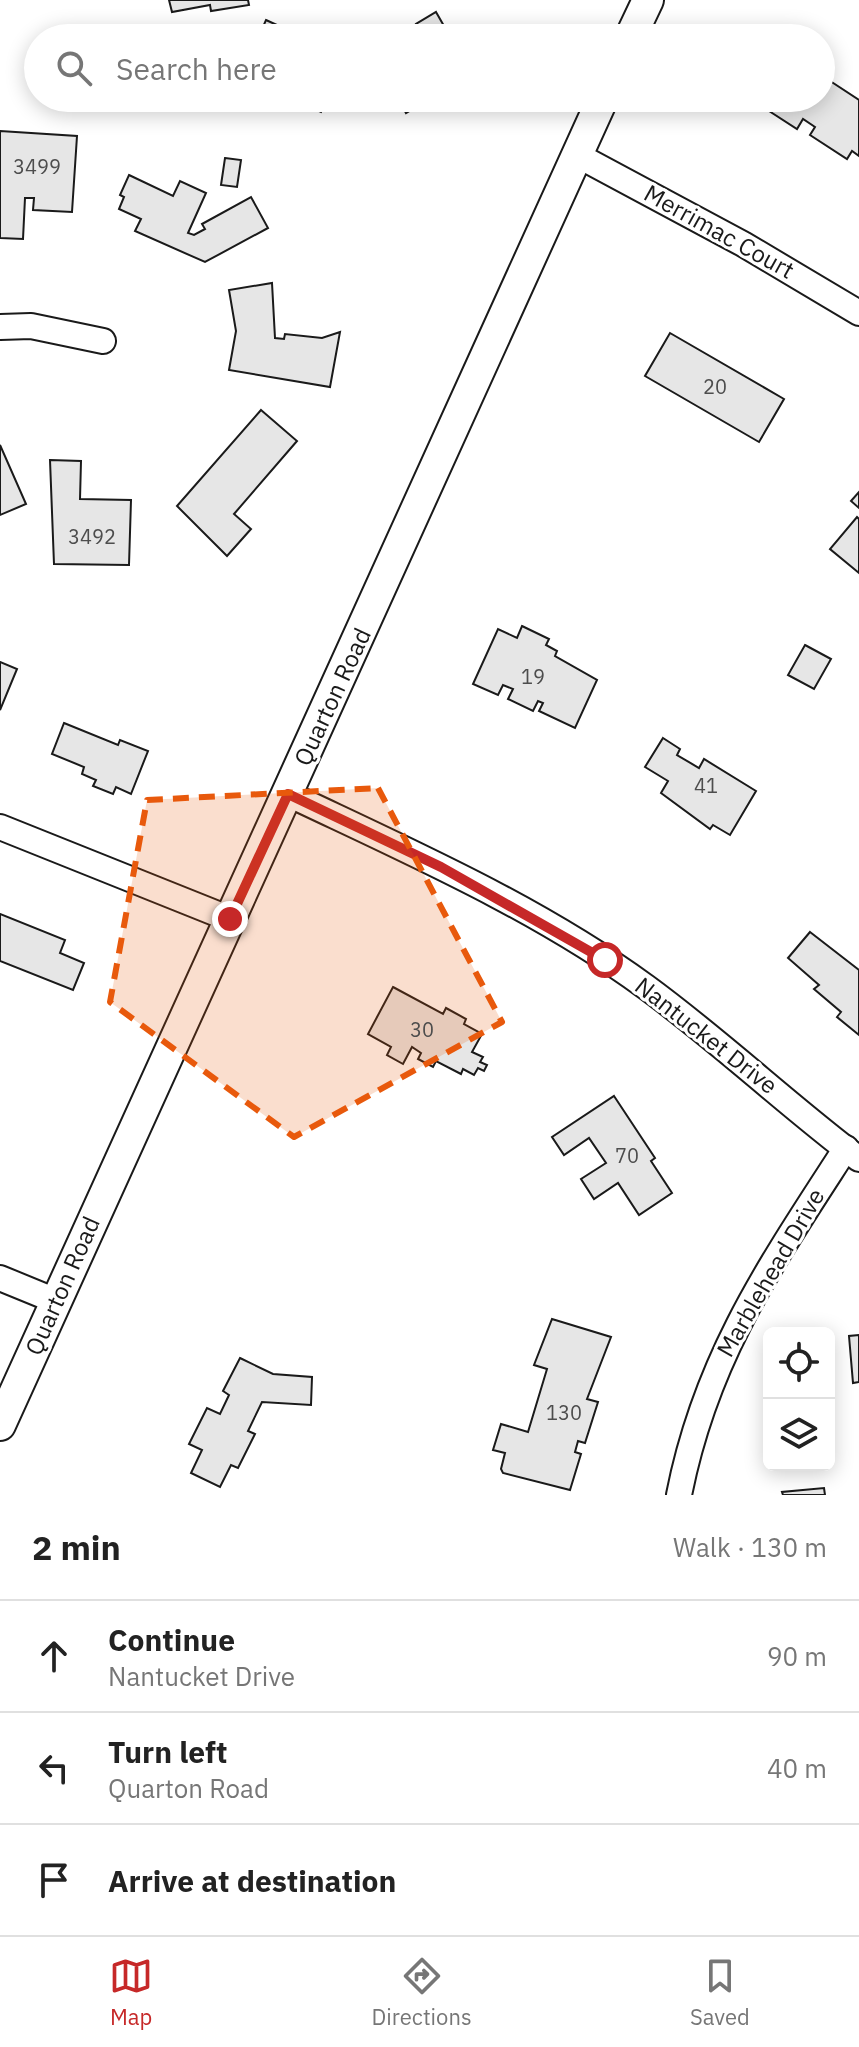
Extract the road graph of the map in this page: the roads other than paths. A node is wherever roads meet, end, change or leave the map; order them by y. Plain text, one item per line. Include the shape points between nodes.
1 (648, 0) edge
2 (637, 24) edge
3 (597, 112) edge
4 (577, 155) junction
5 (859, 313) edge
6 (0, 327) edge
7 (103, 341) dead end
8 (288, 794) junction
9 (0, 827) edge
10 (230, 919) junction
11 (852, 1154) edge
12 (0, 1278) edge
13 (56, 1301) junction
14 (0, 1425) edge
15 (679, 1495) edge

1 - 2 street
3 - 4 street, Quarton Road
4 - 5 street, Merrimac Court
4 - 8 street, Quarton Road
6 - 7 street via 31,326
8 - 10 street, Quarton Road
8 - 11 street, Nantucket Drive via 441,867 605,960 692,1023
9 - 10 street
10 - 13 street, Quarton Road
11 - 15 street, Marblehead Drive via 738,1320 702,1402
12 - 13 street
13 - 14 street, Quarton Road

